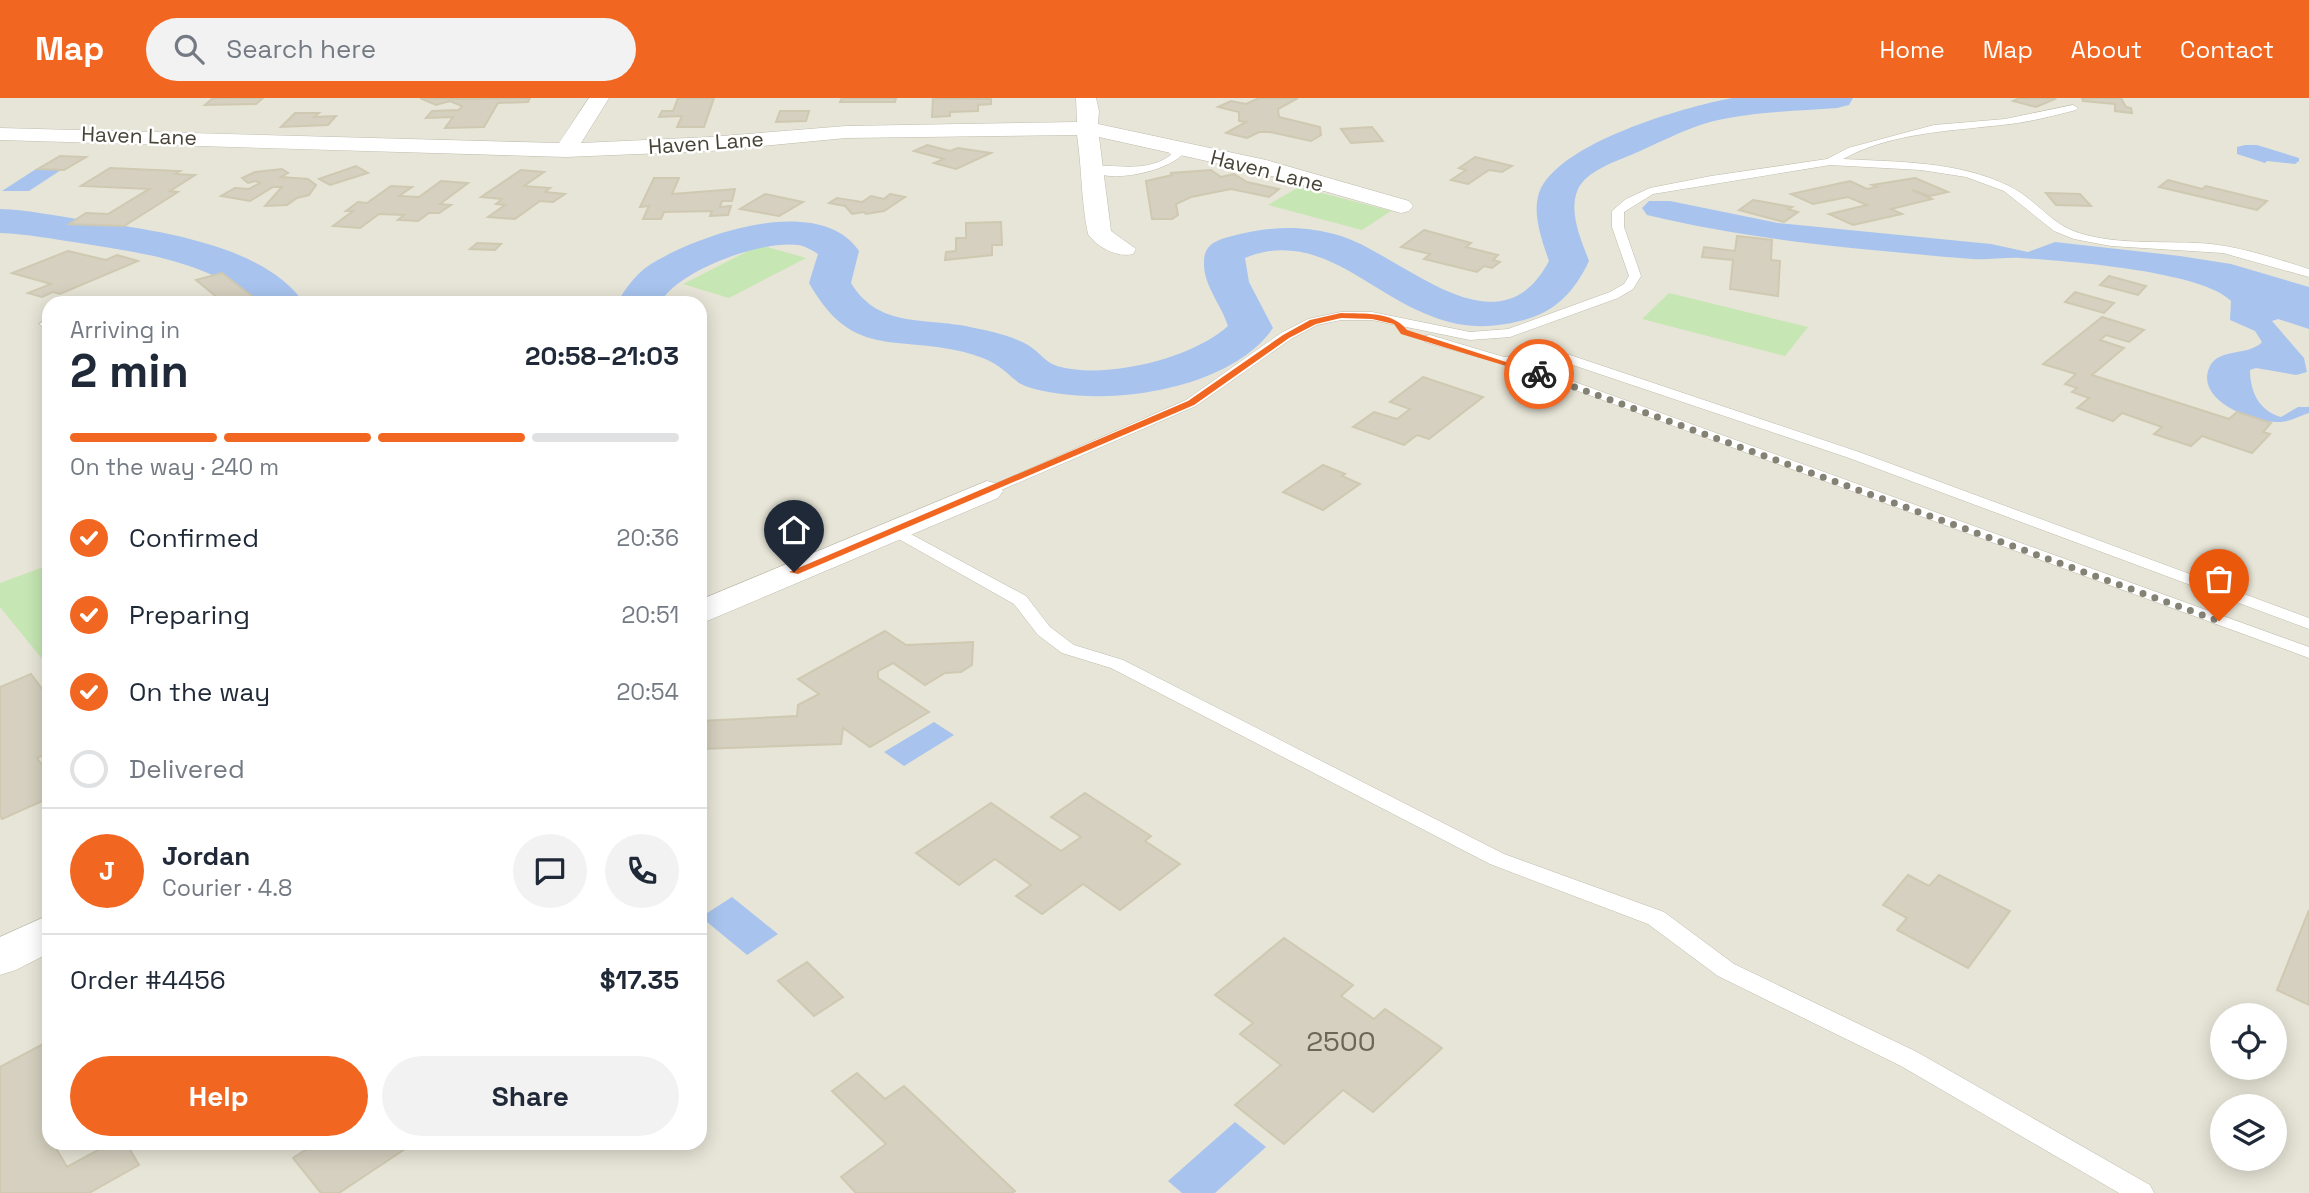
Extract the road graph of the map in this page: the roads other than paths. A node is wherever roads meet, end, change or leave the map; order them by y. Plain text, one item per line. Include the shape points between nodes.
1 (599, 98) edge
2 (1086, 98) edge
3 (2073, 108) dead end
4 (1087, 128) junction
5 (0, 134) edge
6 (1171, 149) junction
7 (566, 150) junction
8 (1830, 162) junction
9 (1094, 170) junction
10 (1401, 206) dead end
11 (1124, 249) dead end
12 (2309, 274) edge
13 (1397, 323) junction
14 (1503, 361) junction
15 (986, 491) joint
16 (894, 530) junction
17 (707, 610) edge
18 (2309, 624) edge
19 (2309, 653) edge
20 (42, 936) edge
21 (0, 958) edge
22 (2141, 1193) edge

1 - 7 street
2 - 4 street
3 - 8 lane via 2005,122 1934,128 1852,150
4 - 6 street, Haven Lane
4 - 7 street, Haven Lane via 846,132
4 - 9 street
5 - 7 street, Haven Lane
6 - 9 lane via 1177,155 1157,166
6 - 10 street, Haven Lane via 1275,170
8 - 12 lane via 1892,165 1983,179 2009,190 2057,229 2077,236 2213,248
8 - 13 lane via 1699,181 1650,191 1630,201 1618,211 1618,227 1634,276 1629,286 1557,317 1510,333 1470,336
9 - 11 street via 1100,234
13 - 14 lane via 1404,332
13 - 15 lane via 1372,316 1313,322 1191,403
14 - 18 lane via 1565,358 1854,455
14 - 19 lane
15 - 16 street
16 - 17 street
16 - 22 lane via 1020,600 1044,631 1068,649 1117,664 1497,859 1656,918 1726,970 1909,1059
20 - 21 street

